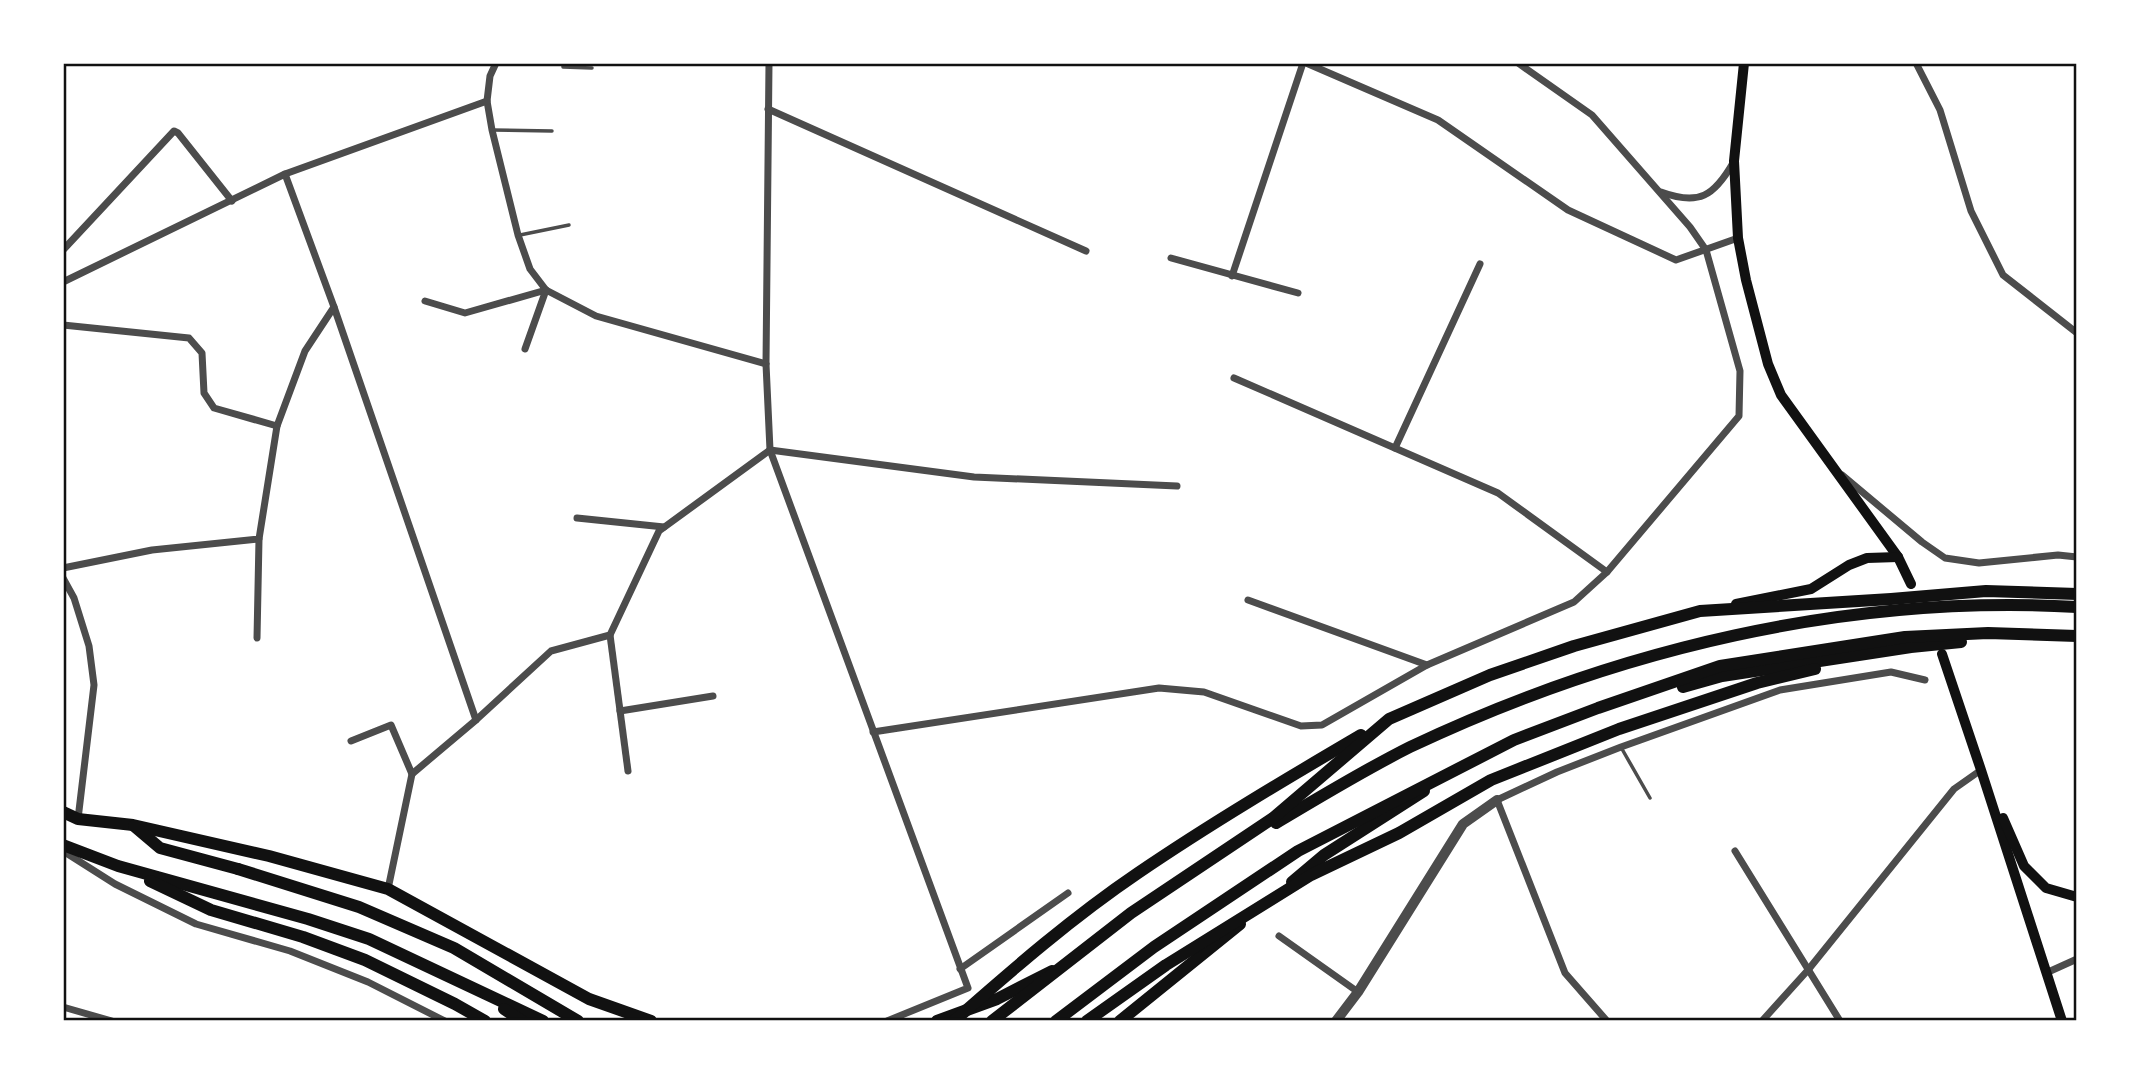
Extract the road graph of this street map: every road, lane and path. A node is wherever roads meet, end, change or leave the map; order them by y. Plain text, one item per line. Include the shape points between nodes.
1 (496, 63) edge
2 (563, 63) edge
3 (769, 63) edge
4 (1305, 63) edge
5 (1518, 63) edge
6 (1744, 63) edge
7 (1916, 63) edge
8 (592, 68) dead end
9 (487, 101) junction
10 (768, 109) junction
11 (492, 130) junction
12 (552, 131) dead end
13 (1734, 161) junction
14 (285, 174) junction
15 (1657, 191) junction
16 (232, 201) junction
17 (569, 225) dead end
18 (518, 235) junction
19 (1738, 238) junction
20 (63, 250) edge
21 (1706, 250) junction
22 (1086, 251) dead end
23 (1171, 258) dead end
24 (1480, 264) dead end
25 (1232, 275) junction
26 (63, 282) edge
27 (546, 290) junction
28 (1297, 293) dead end
29 (425, 301) dead end
30 (334, 307) junction
31 (63, 325) edge
32 (2077, 334) edge
33 (525, 349) dead end
34 (766, 364) junction
35 (1234, 378) dead end
36 (277, 426) junction
37 (1395, 448) junction
38 (770, 450) junction
39 (1834, 468) junction
40 (1177, 486) dead end
41 (578, 518) dead end
42 (665, 527) junction
43 (259, 539) junction
44 (1898, 557) junction
45 (2077, 557) edge
46 (63, 568) edge
47 (1607, 572) junction
48 (63, 578) edge
49 (1911, 584) dead end
50 (2077, 594) edge
51 (1248, 600) dead end
52 (2077, 607) edge
53 (1700, 611) junction
54 (610, 635) junction
55 (257, 638) dead end
56 (2077, 638) edge
57 (1911, 648) junction
58 (1942, 654) dead end
59 (1427, 665) junction
60 (1925, 680) dead end
61 (713, 696) dead end
62 (620, 711) junction
63 (1389, 719) junction
64 (476, 720) junction
65 (873, 732) junction
66 (351, 741) dead end
67 (1621, 747) junction
68 (1981, 770) junction
69 (628, 771) dead end
70 (412, 774) junction
71 (1428, 789) junction
72 (1650, 798) dead end
73 (1497, 800) junction
74 (63, 813) edge
75 (78, 819) junction
76 (133, 825) junction
77 (63, 845) edge
78 (63, 851) edge
79 (1735, 851) dead end
80 (118, 866) junction
81 (388, 890) junction
82 (1068, 893) dead end
83 (2077, 897) edge
84 (1279, 936) dead end
85 (2077, 959) edge
86 (1071, 961) junction
87 (960, 969) junction
88 (1808, 970) junction
89 (2046, 973) junction
90 (462, 982) junction
91 (1358, 992) junction
92 (63, 1007) edge
93 (112, 1021) edge
94 (445, 1021) edge
95 (485, 1021) edge
96 (522, 1021) edge
97 (543, 1021) edge
98 (578, 1021) edge
99 (651, 1021) edge
100 (887, 1021) edge
101 (937, 1021) edge
102 (954, 1021) edge
103 (992, 1021) edge
104 (999, 1021) edge
105 (1056, 1021) edge
106 (1064, 1021) edge
107 (1087, 1021) edge
108 (1120, 1021) edge
109 (1336, 1021) edge
110 (1607, 1021) edge
111 (1762, 1021) edge
112 (1840, 1021) edge
113 (2062, 1021) edge

1 - 9 street
2 - 8 lane via 563,67
3 - 10 street
4 - 21 street via 1438,120 1568,210 1676,260
4 - 25 street
5 - 15 street via 1592,115
6 - 13 main road
7 - 32 street via 1940,110 1970,211 2003,275
9 - 11 street
9 - 14 street
10 - 22 street
10 - 34 street
11 - 12 lane
11 - 18 street
13 - 15 street via 1721,183 1702,197 1679,199
13 - 19 main road
14 - 16 street
14 - 30 street
15 - 21 street
16 - 20 street via 174,131
16 - 26 street
17 - 18 lane
18 - 27 street via 530,269
19 - 21 street
19 - 39 main road via 1768,364 1781,395
21 - 47 street via 1740,371 1739,416
23 - 25 street
24 - 37 street
25 - 28 street
27 - 29 street via 465,313
27 - 33 street
27 - 34 street via 596,317
30 - 36 street via 304,351
30 - 64 street
31 - 36 street via 189,338 202,353 204,393 214,408
34 - 38 street
35 - 37 street
36 - 43 street
37 - 47 street via 1498,493
38 - 40 street via 974,477
38 - 42 street
38 - 65 street
39 - 44 main road
39 - 45 street via 1945,558 1979,563
41 - 42 street
42 - 54 street via 659,531
43 - 46 street via 152,550
43 - 55 street
44 - 49 main road
44 - 53 main road via 1858,561 1811,589
47 - 59 street via 1574,602
48 - 75 street via 89,646 94,685
50 - 53 main road via 1986,591
51 - 59 street
52 - 104 main road via 1987,604 1877,610 1644,656 1497,709 1409,748 1276,823 1134,917
53 - 63 main road via 1489,675
54 - 62 street
54 - 64 street via 551,651
56 - 57 main road
56 - 105 main road via 1989,633 1905,637 1720,666 1598,708 1514,740 1298,851 1154,947
57 - 71 main road via 1722,676 1600,711 1515,745
57 - 107 main road via 1757,682 1619,729 1491,780 1399,833 1311,875 1166,965
58 - 68 main road
59 - 65 street via 1322,725 1301,726 1204,692 1159,688
60 - 67 street via 1891,672 1780,690
61 - 62 street
62 - 69 street
63 - 86 main road via 1273,818 1131,913
63 - 102 main road via 1138,873
64 - 70 street
65 - 87 street
66 - 70 street via 391,725
67 - 72 lane
67 - 73 street
68 - 83 main road via 2024,866 2046,888
68 - 88 street via 1954,789
68 - 89 main road
70 - 81 street
71 - 106 main road via 1301,855 1157,951
71 - 108 main road via 1324,855
73 - 91 street via 1463,824
73 - 110 street via 1565,973
74 - 75 main road
75 - 76 main road
76 - 81 main road via 270,856
76 - 98 main road via 160,848 359,907 454,948
77 - 80 main road
78 - 94 street via 115,884 196,924 290,951 368,982
79 - 88 street
80 - 90 main road via 369,939
80 - 95 main road via 212,910 365,960
81 - 99 main road via 589,999
82 - 87 street
84 - 91 street
85 - 89 street
86 - 101 main road via 997,999
86 - 103 main road
87 - 100 street via 968,988
88 - 111 street
88 - 112 street
89 - 113 main road
90 - 96 main road
90 - 97 main road
91 - 109 street
92 - 93 street

